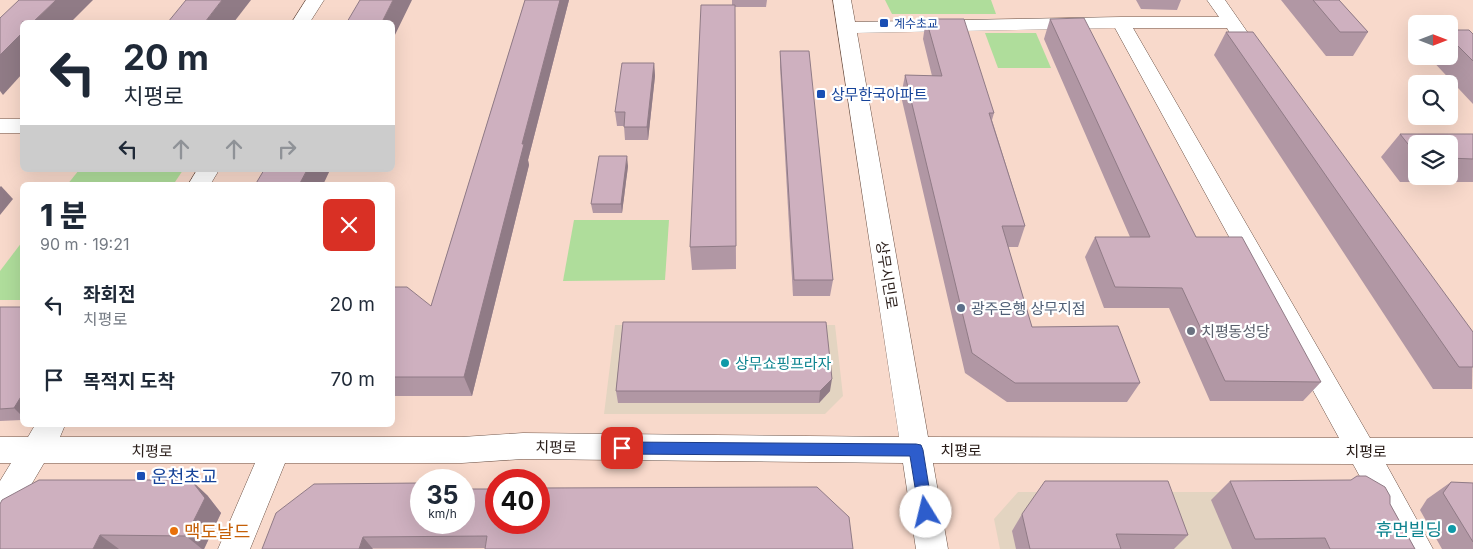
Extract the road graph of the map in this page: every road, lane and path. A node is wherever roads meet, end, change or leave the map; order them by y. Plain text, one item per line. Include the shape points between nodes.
1 (315, 0) edge
2 (842, 0) edge
3 (1216, 0) edge
4 (301, 20) edge
5 (1121, 22) junction
6 (1233, 23) junction
7 (847, 28) junction
8 (1248, 45) edge
9 (0, 126) edge
10 (20, 126) edge
11 (44, 437) edge
12 (0, 450) edge
13 (916, 450) junction
14 (1362, 451) junction
15 (1473, 451) edge
16 (276, 452) junction
17 (0, 509) edge
18 (234, 549) edge
19 (932, 549) edge
20 (1417, 549) edge

1 - 4 street
2 - 7 street, 상무시민로
3 - 6 street
5 - 6 street
5 - 7 street
5 - 14 street
6 - 8 street
7 - 13 street, 상무시민로
9 - 10 street
11 - 12 street, 치평로
11 - 16 street, 치평로
11 - 17 street
13 - 14 street, 치평로
13 - 16 street, 치평로 via 524,446
13 - 19 street, 상무시민로
14 - 15 street, 치평로
14 - 20 street
16 - 18 street

